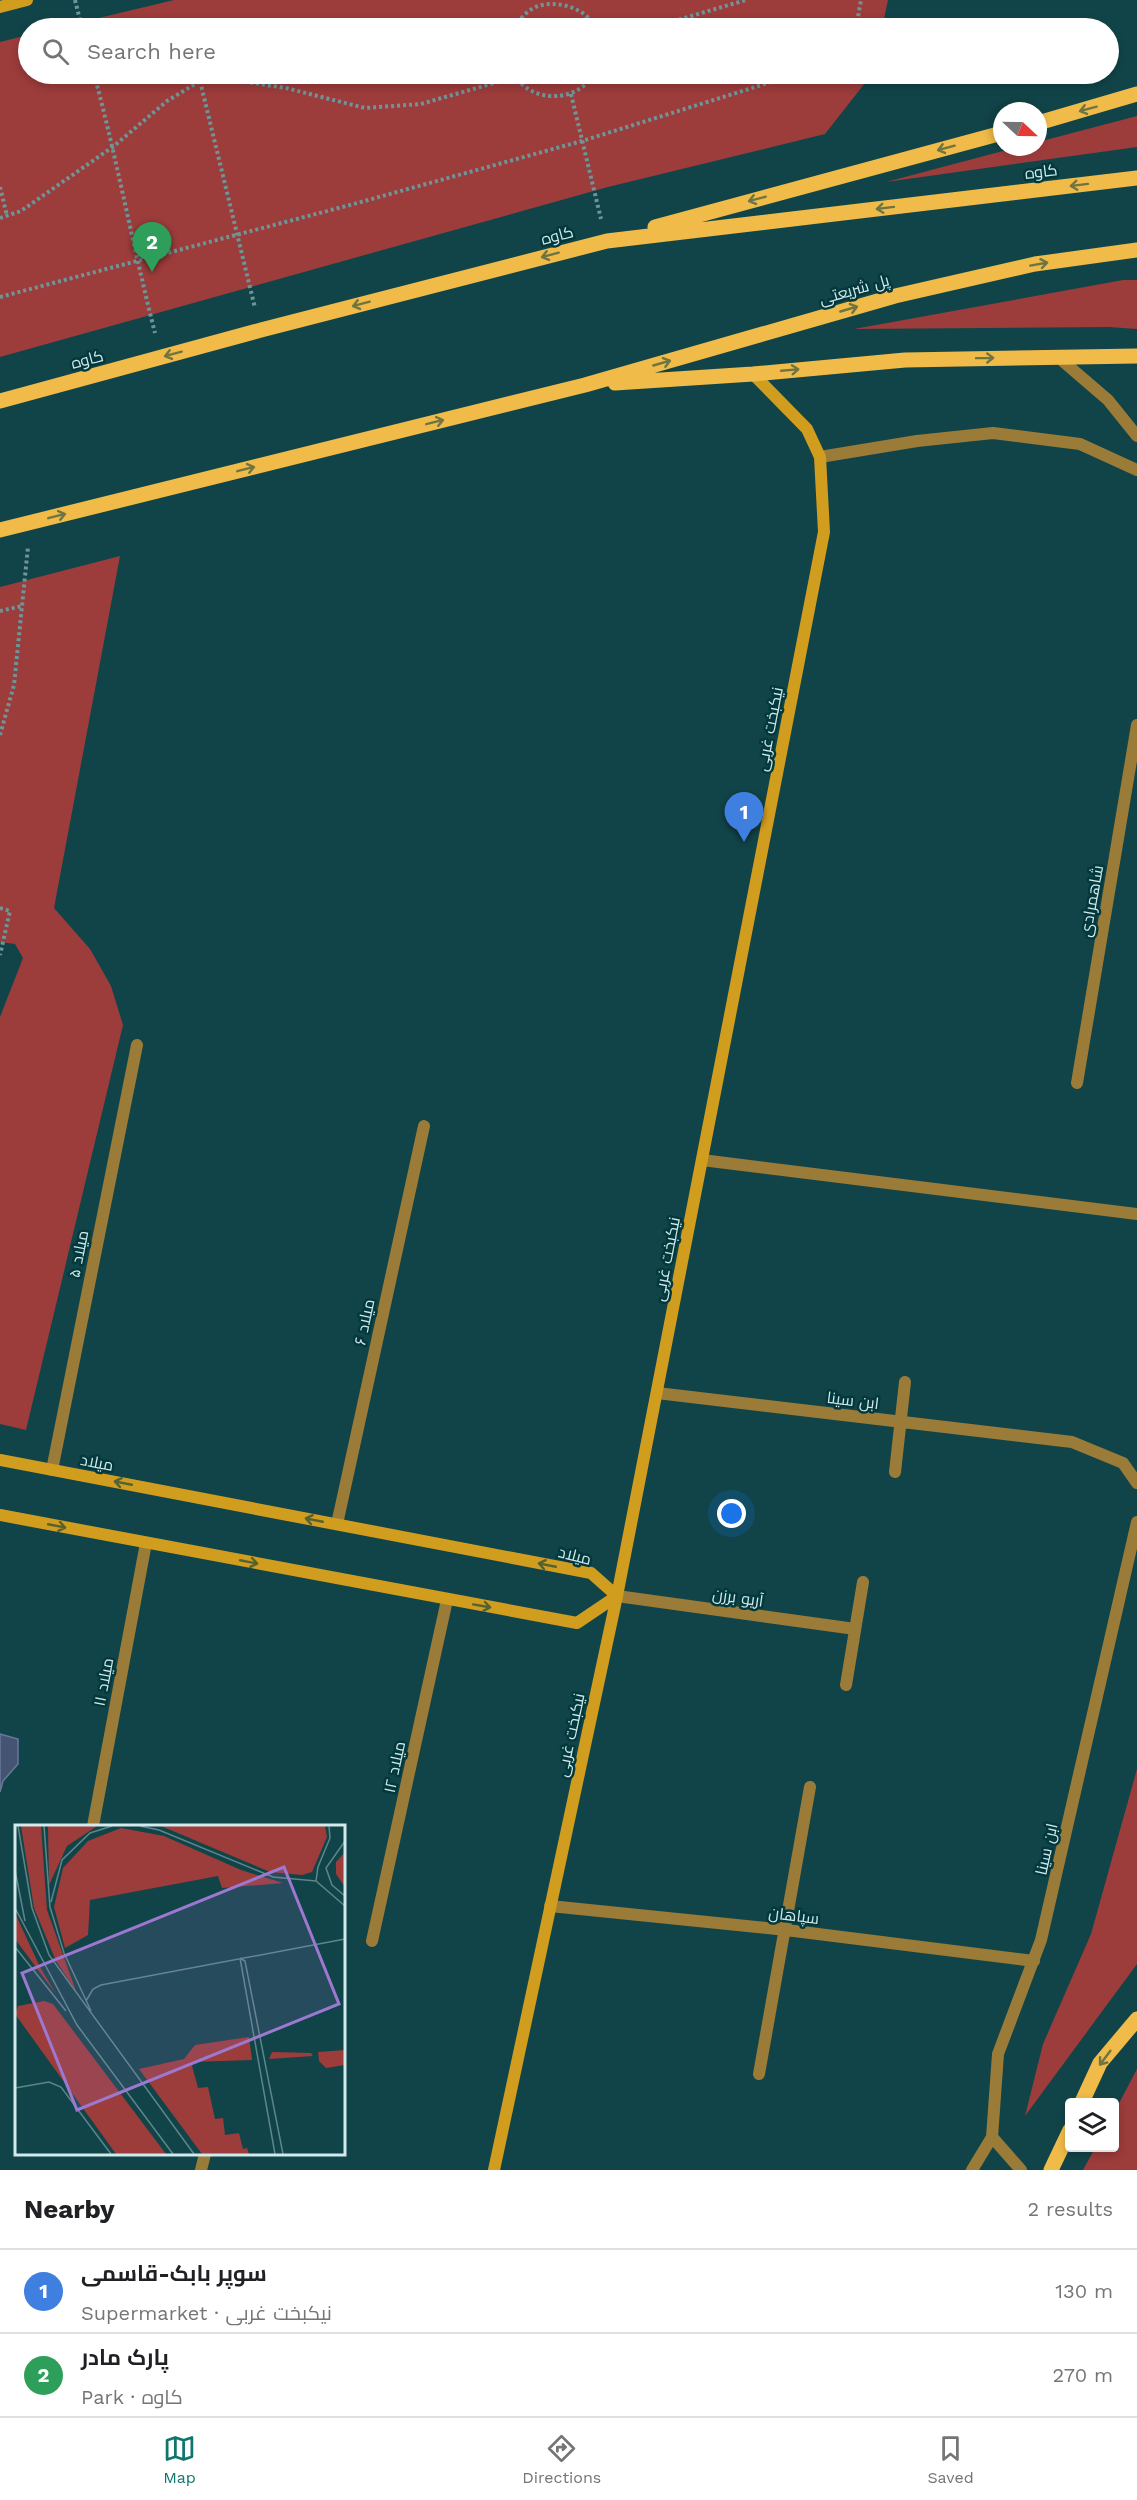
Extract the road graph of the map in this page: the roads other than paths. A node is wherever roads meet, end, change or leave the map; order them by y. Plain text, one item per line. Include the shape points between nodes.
1 (27, 0) edge
2 (0, 7) edge
3 (1137, 94) edge
4 (1047, 120) edge
5 (993, 135) edge
6 (1137, 178) edge
7 (607, 240) junction
8 (1137, 250) edge
9 (1137, 356) edge
10 (1058, 357) junction
11 (753, 374) junction
12 (585, 385) junction
13 (0, 401) edge
14 (1137, 436) edge
15 (820, 457) junction
16 (1137, 470) edge
17 (0, 530) edge
18 (1137, 725) edge
19 (137, 1045) dead end
20 (1077, 1083) dead end
21 (424, 1126) dead end
22 (702, 1160) junction
23 (1137, 1214) edge
24 (905, 1382) dead end
25 (657, 1393) junction
26 (900, 1422) junction
27 (0, 1460) edge
28 (52, 1470) junction
29 (895, 1472) dead end
30 (1137, 1483) edge
31 (0, 1515) edge
32 (1137, 1522) edge
33 (337, 1524) junction
34 (146, 1543) junction
35 (863, 1582) dead end
36 (617, 1596) junction
37 (447, 1599) junction
38 (855, 1629) junction
39 (846, 1685) dead end
40 (810, 1787) dead end
41 (93, 1825) edge
42 (550, 1906) junction
43 (786, 1930) junction
44 (372, 1941) dead end
45 (1034, 1961) junction
46 (1137, 2019) edge
47 (759, 2074) dead end
48 (1084, 2098) edge
49 (992, 2137) junction
50 (1065, 2141) edge
51 (205, 2155) edge
52 (201, 2170) edge
53 (494, 2170) edge
54 (972, 2170) edge
55 (1021, 2170) edge
56 (1051, 2170) edge

1 - 2 street
3 -> 4 main road
5 -> 7 main road
6 -> 7 main road, کاوه
7 -> 13 main road, کاوه
12 -> 8 main road, پل شریعتی via 895,296 1035,264
9 - 10 main road
11 -> 10 main road via 904,360
10 - 14 street via 1108,400
11 - 12 main road
11 - 15 street, نیکبخت غربی via 807,429
17 -> 12 main road
15 - 16 street via 993,433 1080,444
15 - 22 street, نیکبخت غربی via 824,532
18 - 20 street, شاهمرادی
19 - 28 street, میلاد ۵
21 - 33 street, میلاد ۶
22 - 23 street
22 - 25 street, نیکبخت غربی
24 - 26 street
25 - 26 street, ابن سینا
25 - 36 street, نیکبخت غربی
26 - 29 street
26 - 30 street, ابن سینا via 1072,1442 1123,1462
27 - 28 street, میلاد
33 -> 28 street, میلاد
31 -> 34 street
32 - 45 street, ابن سینا
36 -> 33 street, میلاد via 591,1573
34 -> 37 street
34 - 41 street, میلاد ۱۱
35 - 38 street
37 -> 36 street via 577,1623
36 - 38 street, آریو برزن
36 - 42 street, نیکبخت غربی
37 - 44 street, میلاد ۱۲
38 - 39 street
40 - 43 street
42 - 43 street, سپاهان
42 - 53 street, نیکبخت غربی
43 - 45 street, سپاهان
43 - 47 street
45 - 49 street, ابن سینا via 998,2054
46 -> 48 main road via 1100,2063
49 - 54 street
49 - 55 street
50 - 56 main road
51 - 52 street

